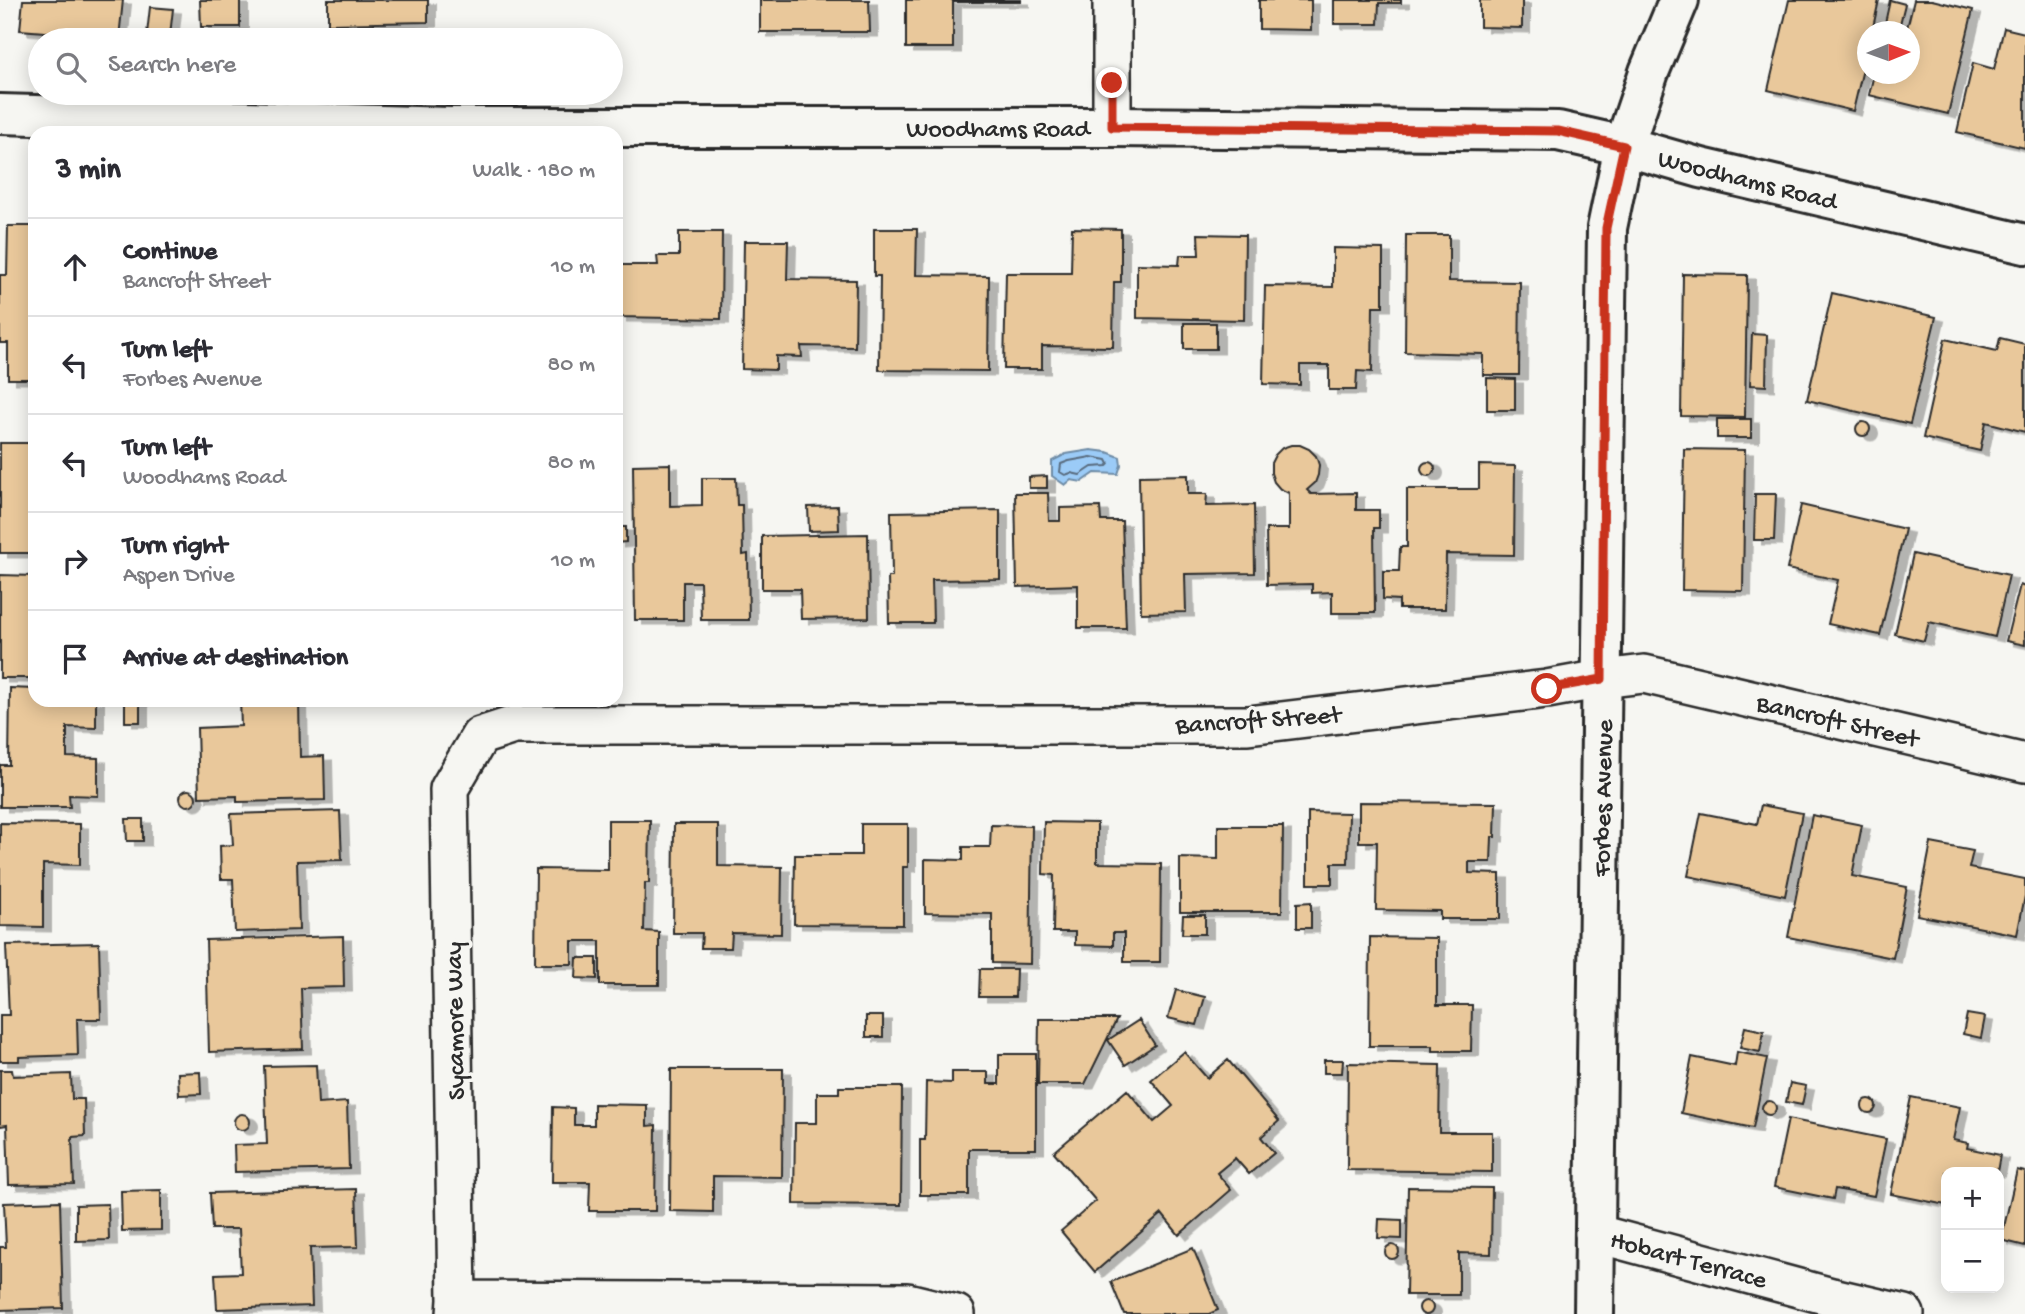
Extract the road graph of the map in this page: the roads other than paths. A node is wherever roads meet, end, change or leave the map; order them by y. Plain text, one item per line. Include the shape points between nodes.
1 (1112, 0) edge
2 (1679, 0) edge
3 (0, 114) edge
4 (415, 126) edge
5 (623, 127) edge
6 (1112, 127) junction
7 (1624, 146) junction
8 (2025, 244) edge
9 (1602, 679) junction
10 (480, 736) joint
11 (2025, 763) edge
12 (1594, 1233) junction
13 (456, 1307) edge
14 (956, 1314) edge
15 (1594, 1314) edge
16 (1905, 1314) edge

1 - 6 street
2 - 7 street, Forbes Avenue via 1648,72
3 - 4 street, Woodhams Road
5 - 6 street, Woodhams Road
6 - 7 street, Woodhams Road via 1558,131
7 - 8 street, Woodhams Road via 1715,172
7 - 9 street, Forbes Avenue via 1606,228
9 - 10 street, Bancroft Street via 1248,724 514,725
9 - 11 street, Bancroft Street via 1644,674
9 - 12 street, Forbes Avenue
10 - 13 street, Sycamore Way via 449,789
12 - 15 street, Forbes Avenue
12 - 16 street, Hobart Terrace
13 - 14 street via 907,1301

